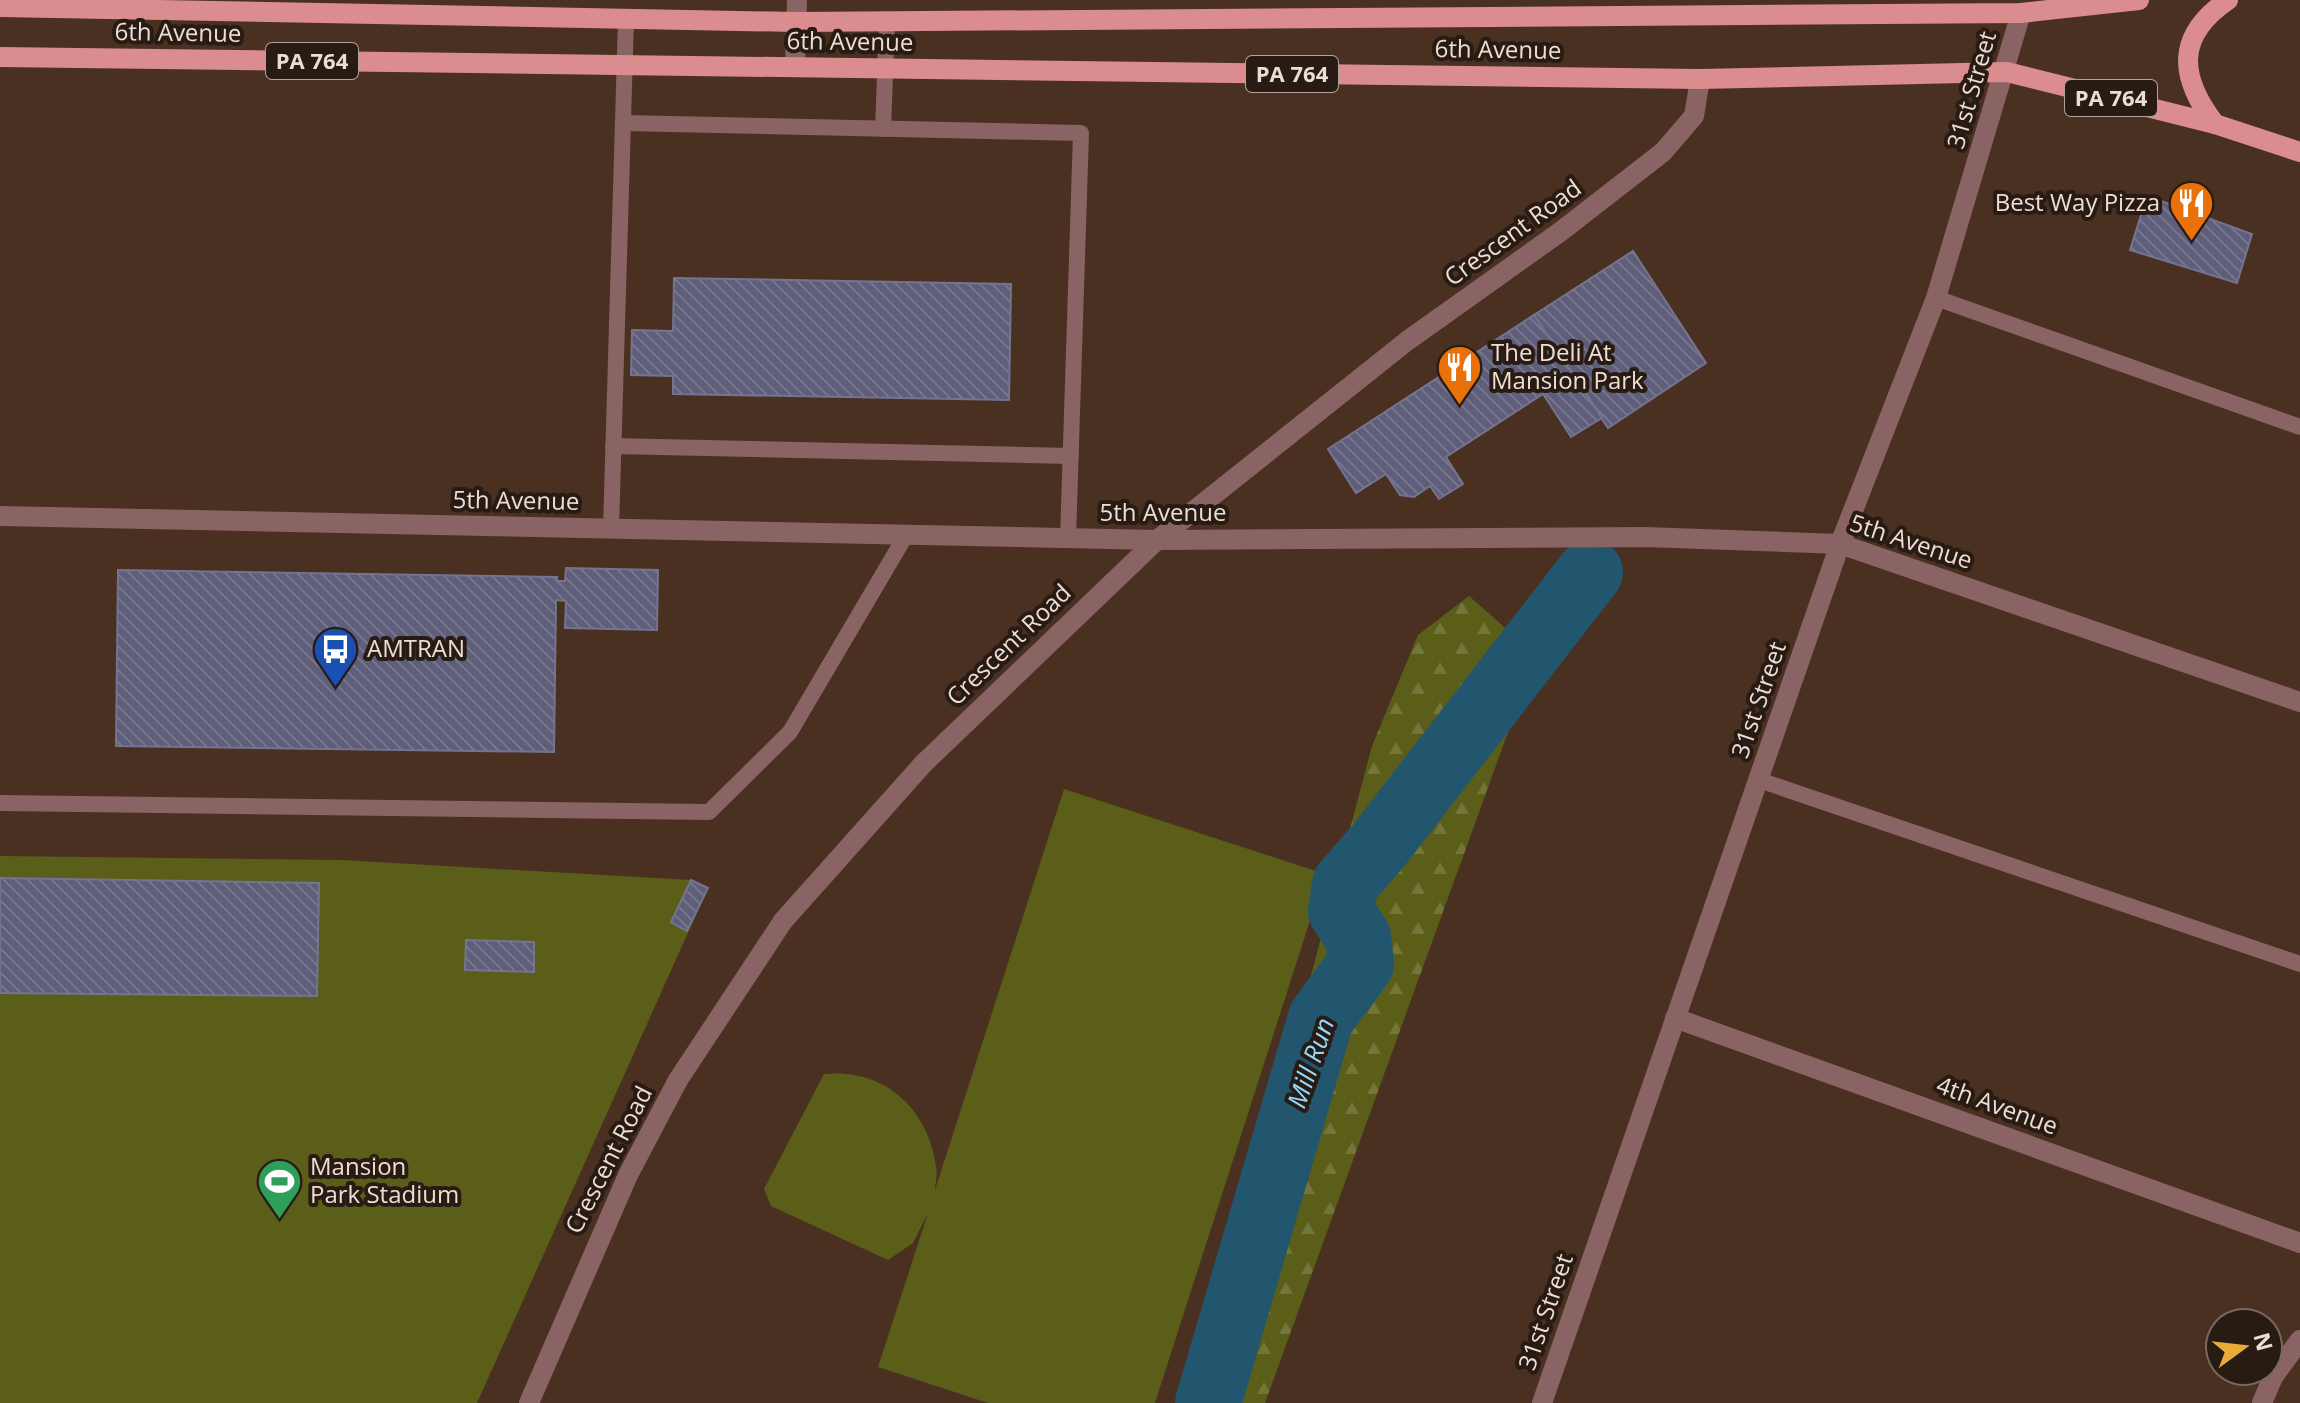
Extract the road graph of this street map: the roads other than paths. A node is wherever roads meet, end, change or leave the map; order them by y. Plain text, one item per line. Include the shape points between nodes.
1 (797, 0) edge
2 (2139, 0) edge
3 (2228, 0) edge
4 (0, 7) edge
5 (1552, 10) edge
6 (2021, 13) junction
7 (626, 19) junction
8 (796, 22) junction
9 (887, 22) junction
10 (0, 57) edge
11 (625, 65) junction
12 (795, 67) junction
13 (885, 68) junction
14 (2007, 72) junction
15 (1700, 79) junction
16 (623, 123) junction
17 (2215, 124) junction
18 (883, 129) junction
19 (2300, 152) edge
20 (1936, 298) junction
21 (2300, 427) edge
22 (613, 446) junction
23 (1071, 456) junction
24 (0, 516) edge
25 (611, 529) junction
26 (906, 535) junction
27 (1068, 538) junction
28 (1157, 540) junction
29 (1840, 544) junction
30 (2300, 702) edge
31 (1759, 780) junction
32 (0, 803) edge
33 (2300, 964) edge
34 (1675, 1018) junction
35 (2300, 1243) edge
36 (2300, 1340) edge
37 (529, 1403) edge
38 (1542, 1403) edge
39 (2262, 1403) edge

1 - 8 street
2 - 6 main road, PA 764
3 - 17 main road via 2193,33 2188,54 2196,99
4 - 7 main road, 6th Avenue / PA 764
5 - 6 main road, 6th Avenue / PA 764
5 - 9 main road, 6th Avenue / PA 764
6 - 14 street, 31st Street
7 - 8 main road, 6th Avenue / PA 764
7 - 11 lane
8 - 9 main road, 6th Avenue / PA 764
8 - 12 street
9 - 13 lane
10 - 11 main road, 6th Avenue / PA 764
11 - 12 main road, 6th Avenue / PA 764
11 - 16 lane
12 - 13 main road, 6th Avenue / PA 764
13 - 15 main road, 6th Avenue / PA 764
13 - 18 lane
14 - 15 main road, PA 764
14 - 17 main road, PA 764
14 - 20 street, 31st Street
15 - 28 street, Crescent Road via 1694,116 1632,179 1407,341
16 - 18 lane
16 - 22 lane
17 - 19 main road, PA 764
18 - 23 lane via 1081,133
20 - 21 lane
20 - 29 street, 31st Street
22 - 23 lane
22 - 25 lane
23 - 27 lane
24 - 25 street, 5th Avenue
25 - 26 street, 5th Avenue
26 - 27 street, 5th Avenue
26 - 32 lane via 790,732 709,812
27 - 28 street, 5th Avenue
28 - 29 street, 5th Avenue via 1645,537
28 - 37 street, Crescent Road via 923,764 783,921 685,1068 649,1134 588,1259
29 - 30 street, 5th Avenue
29 - 31 street, 31st Street
31 - 33 lane
31 - 34 street, 31st Street
34 - 35 street, 4th Avenue
34 - 38 street, 31st Street
36 - 39 street via 2273,1377

